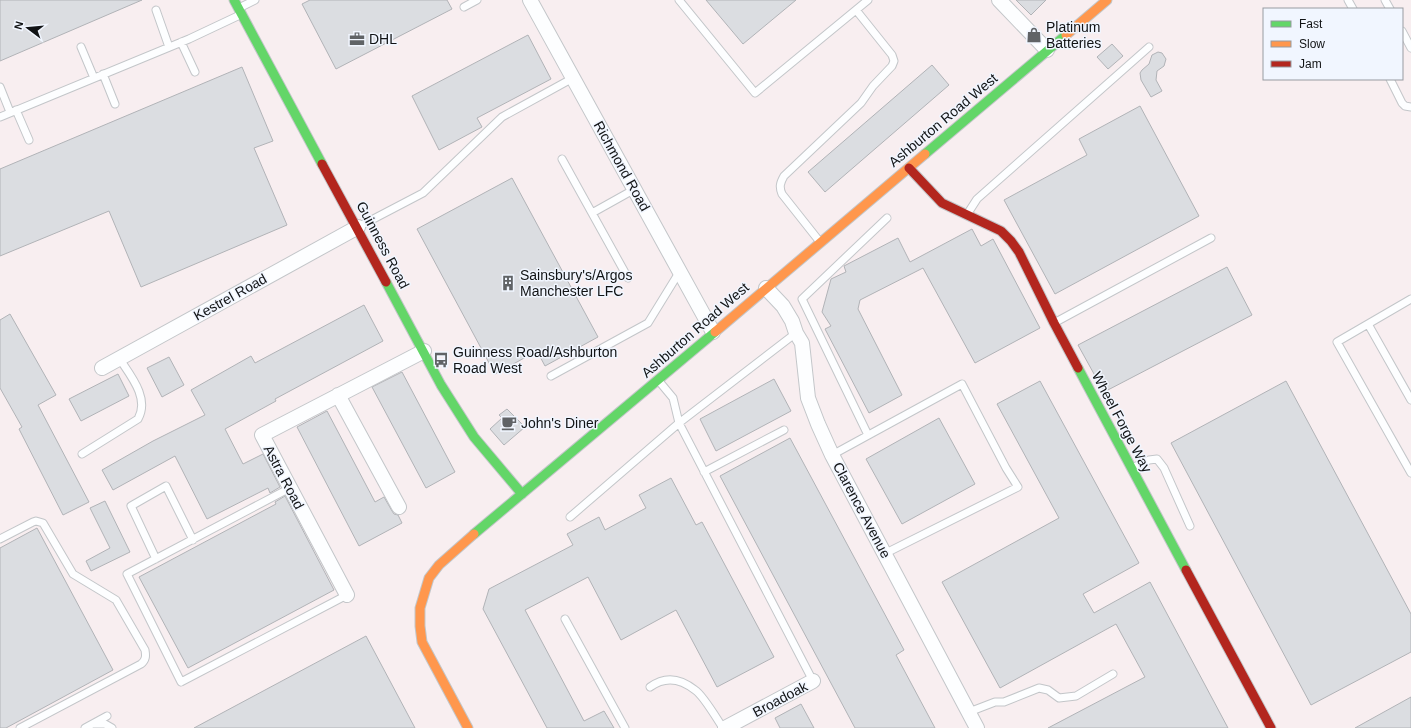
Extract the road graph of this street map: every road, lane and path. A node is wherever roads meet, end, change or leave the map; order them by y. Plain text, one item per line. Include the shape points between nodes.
1 (254, 0) edge
2 (476, 0) edge
3 (530, 0) edge
4 (679, 0) edge
5 (868, 0) edge
6 (999, 0) edge
7 (1107, 0) edge
8 (238, 7) edge
9 (464, 7) dead end
10 (156, 10) dead end
11 (856, 10) junction
12 (1403, 33) edge
13 (182, 42) junction
14 (1149, 46) dead end
15 (81, 47) dead end
16 (169, 47) junction
17 (1411, 48) edge
18 (1047, 50) junction
19 (195, 72) dead end
20 (103, 74) junction
21 (94, 78) junction
22 (573, 78) junction
23 (1390, 80) edge
24 (0, 87) edge
25 (115, 104) dead end
26 (1411, 107) edge
27 (13, 111) junction
28 (0, 117) edge
29 (29, 140) dead end
30 (562, 159) dead end
31 (909, 168) junction
32 (635, 190) junction
33 (592, 213) junction
34 (967, 215) junction
35 (887, 218) dead end
36 (358, 227) junction
37 (1211, 238) dead end
38 (820, 242) junction
39 (680, 271) junction
40 (628, 278) dead end
41 (766, 288) junction
42 (1411, 299) edge
43 (1054, 323) junction
44 (1368, 324) junction
45 (714, 332) junction
46 (796, 333) junction
47 (424, 351) junction
48 (119, 358) junction
49 (102, 368) dead end
50 (551, 376) dead end
51 (658, 380) junction
52 (338, 395) junction
53 (1411, 400) edge
54 (679, 423) junction
55 (784, 430) dead end
56 (868, 435) junction
57 (82, 454) dead end
58 (832, 454) junction
59 (1132, 468) junction
60 (704, 472) junction
61 (1411, 473) edge
62 (290, 488) junction
63 (522, 494) junction
64 (399, 507) dead end
65 (570, 517) dead end
66 (1190, 526) dead end
67 (0, 539) edge
68 (193, 540) junction
69 (886, 553) junction
70 (156, 559) junction
71 (347, 595) joint
72 (565, 619) dead end
73 (1113, 674) dead end
74 (813, 681) joint
75 (650, 687) dead end
76 (969, 712) junction
77 (107, 716) dead end
78 (88, 726) edge
79 (20, 728) edge
80 (112, 728) edge
81 (468, 728) edge
82 (625, 728) edge
83 (724, 728) edge
84 (978, 728) edge
85 (1271, 728) edge

1 - 8 lane
2 - 9 lane
3 - 22 street, Richmond Road
4 - 11 lane via 755,93
5 - 11 lane
6 - 18 street
7 - 18 street, Ashburton Road West
8 - 13 lane
8 - 36 street, Guinness Road
10 - 16 lane
11 - 38 lane via 892,55 892,66 861,102 784,176 780,188
12 - 17 lane
13 - 16 lane
13 - 19 lane
14 - 34 lane via 977,199
15 - 21 lane
16 - 20 lane
18 - 31 street, Ashburton Road West
20 - 21 lane
20 - 25 lane
21 - 27 lane
22 - 32 street, Richmond Road
22 - 36 lane via 502,117 423,193
23 - 26 lane via 1402,103
24 - 27 lane
27 - 28 lane
27 - 29 lane
30 - 33 lane
31 - 34 street, Wheel Forge Way via 942,203
31 - 38 street, Ashburton Road West
32 - 33 lane
32 - 39 street, Richmond Road
33 - 40 lane
34 - 43 street, Wheel Forge Way via 1001,231 1011,241
35 - 56 lane via 802,299
36 - 47 street, Guinness Road
36 - 48 street, Kestrel Road
37 - 43 lane
38 - 41 street, Ashburton Road West
39 - 45 street, Richmond Road
39 - 50 lane via 648,323
41 - 45 street, Ashburton Road West
41 - 46 street, Clarence Avenue via 783,306
42 - 44 lane
43 - 59 street, Wheel Forge Way
44 - 53 lane
44 - 61 lane via 1337,342
45 - 51 street, Ashburton Road West
46 - 54 lane
46 - 58 street, Clarence Avenue via 802,343 808,398
47 - 52 street, Astra Road
47 - 63 street, Guinness Road via 474,437
48 - 49 street, Kestrel Road
48 - 57 lane via 140,393 142,412 138,419
51 - 54 lane via 674,398
51 - 63 street, Ashburton Road West
52 - 62 street, Astra Road via 262,435
52 - 64 street
54 - 60 lane
54 - 65 lane
55 - 60 lane
56 - 58 lane
56 - 69 lane via 962,384 1018,487
58 - 69 street, Clarence Avenue
59 - 66 lane via 1157,459 1164,468
59 - 85 street, Wheel Forge Way
60 - 74 lane
62 - 68 lane
62 - 71 street, Astra Road
63 - 81 street, Ashburton Road West via 439,565 429,578 420,608 422,642
67 - 79 lane via 33,522 43,523 73,574 116,600 146,654 141,664
68 - 70 lane
68 - 70 lane via 166,486 132,506
69 - 76 street, Clarence Avenue
70 - 71 lane via 127,574 181,682
72 - 82 lane
73 - 76 lane via 1076,696 1059,698 1048,690 1039,688
74 - 83 street, Broadoak
75 - 83 lane via 659,681 679,680 696,690
76 - 84 street, Clarence Avenue
77 - 78 lane
78 - 80 lane via 100,724

